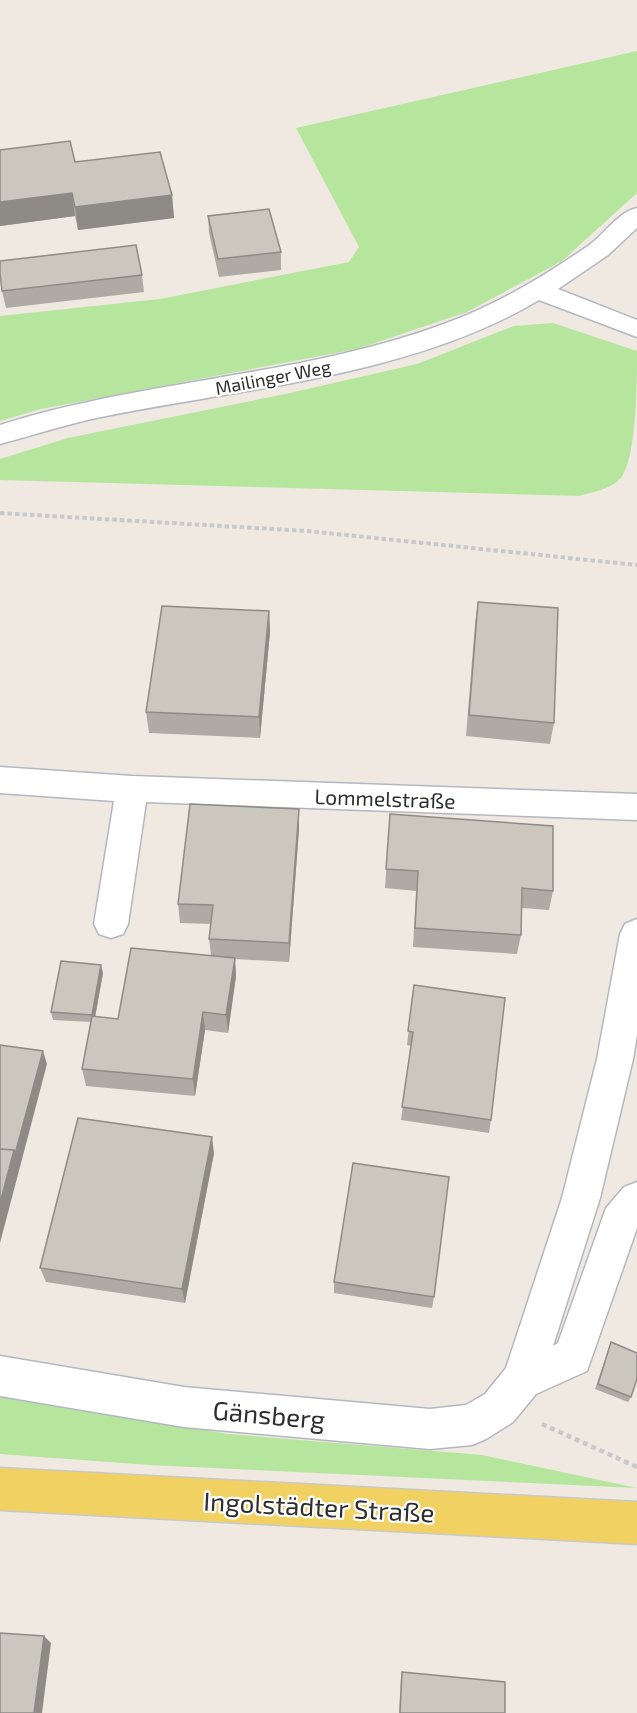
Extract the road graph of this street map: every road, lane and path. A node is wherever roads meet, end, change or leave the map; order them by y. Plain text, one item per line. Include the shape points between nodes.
1 (637, 215) edge
2 (536, 290) junction
3 (637, 328) edge
4 (0, 435) edge
5 (0, 513) edge
6 (637, 565) edge
7 (0, 780) edge
8 (132, 789) junction
9 (637, 807) edge
10 (111, 924) dead end
11 (637, 934) edge
12 (637, 1200) edge
13 (0, 1376) edge
14 (511, 1394) junction
15 (637, 1467) edge
16 (0, 1489) edge
17 (637, 1523) edge

1 - 2 street, Mailinger Weg via 595,253
2 - 3 street
2 - 4 street, Mailinger Weg via 485,318 345,363 99,408
5 - 6 path via 307,531
7 - 8 street, Lommelstraße
8 - 9 street, Lommelstraße
8 - 10 street
11 - 14 street via 615,1059 581,1198
12 - 14 street, Gänsberg via 619,1221 573,1357
13 - 14 street, Gänsberg via 184,1407 430,1430 472,1425
14 - 15 path via 552,1428
16 - 17 main road, Ingolstädter Straße

